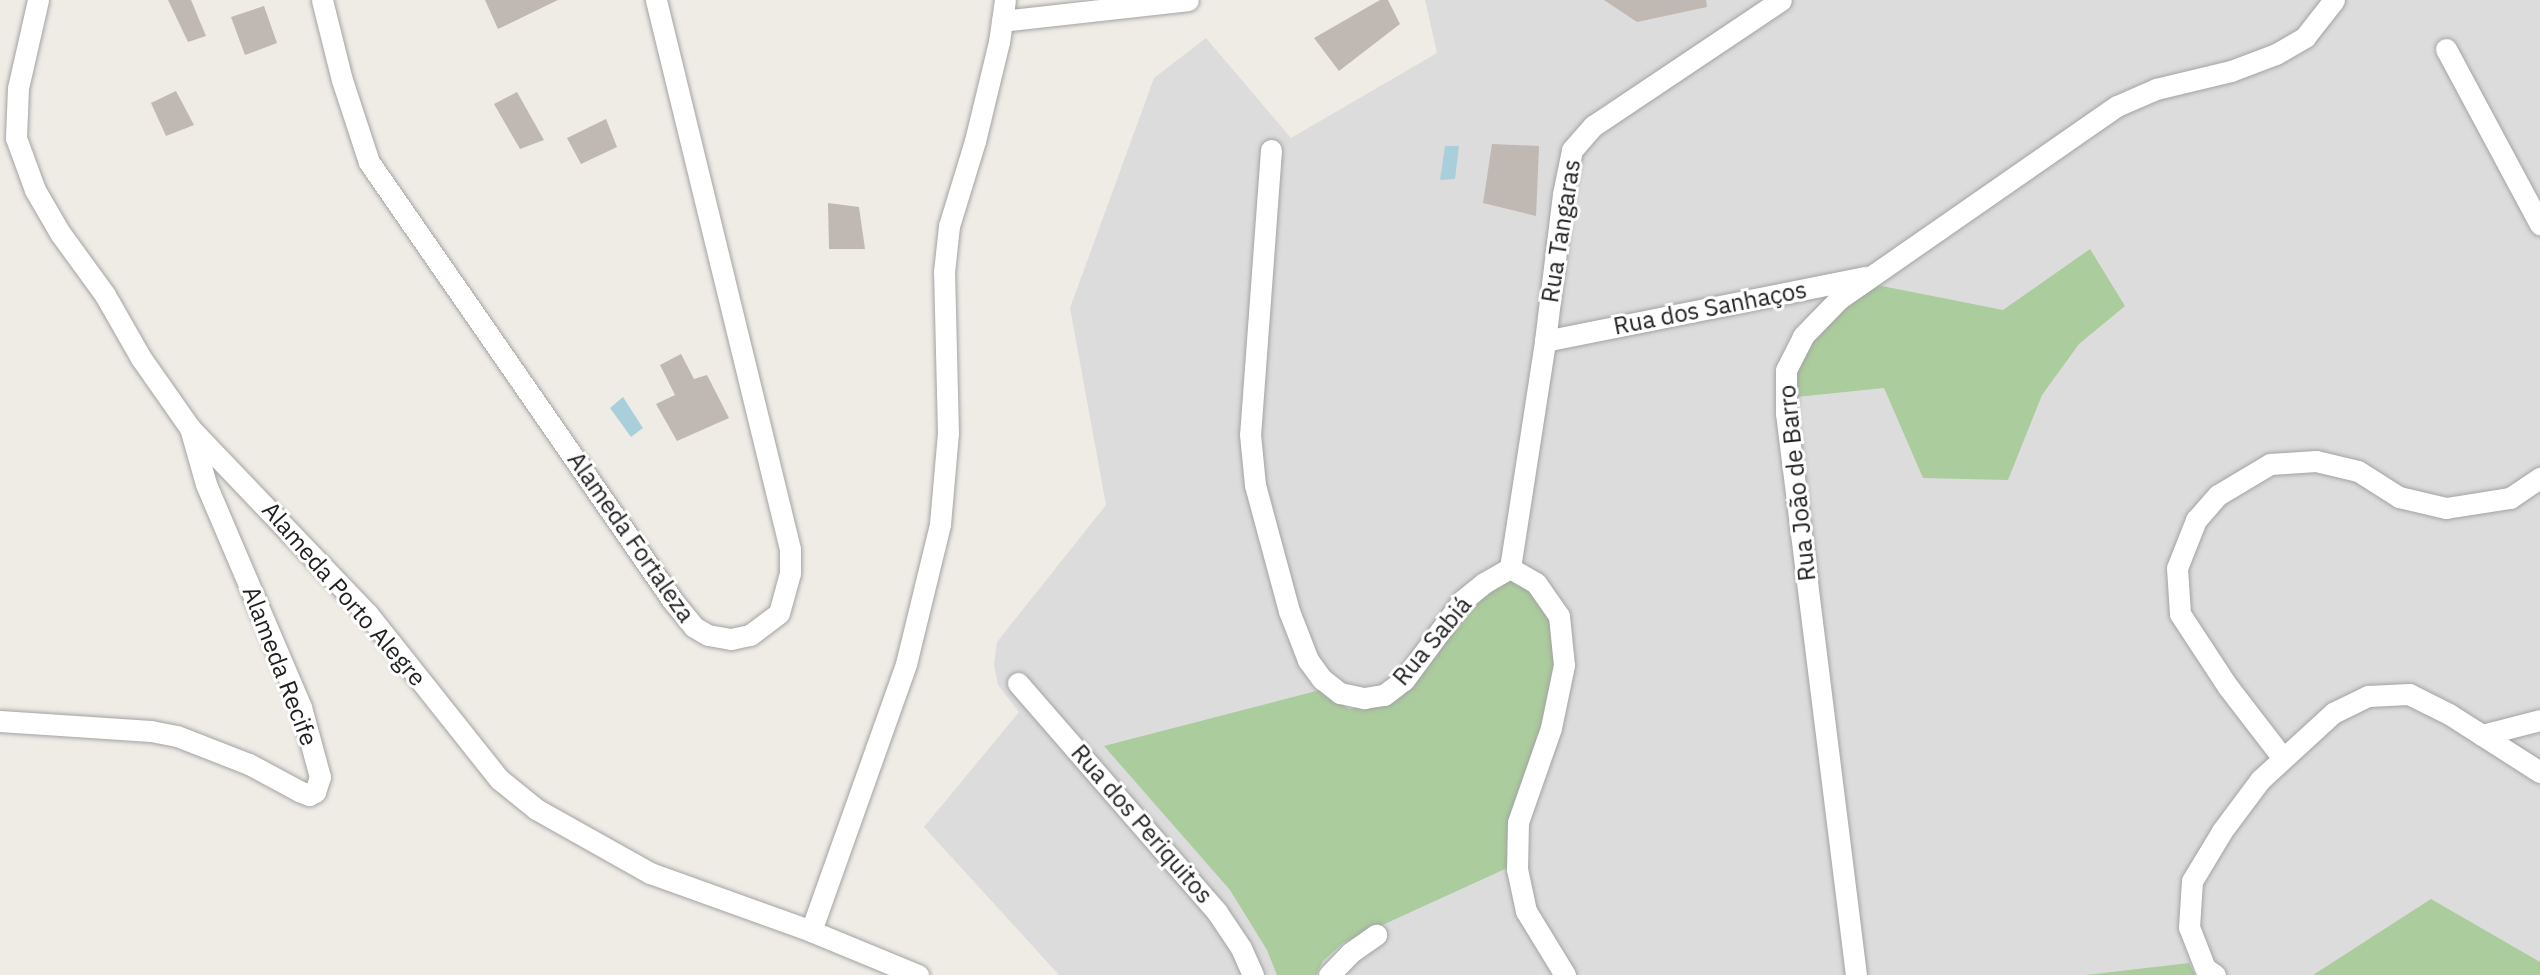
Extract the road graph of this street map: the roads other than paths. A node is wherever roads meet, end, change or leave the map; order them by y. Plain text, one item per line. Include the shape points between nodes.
1 (38, 0) edge
2 (322, 0) edge
3 (656, 0) edge
4 (1188, 0) edge
5 (1781, 0) edge
6 (2334, 0) edge
7 (1004, 11) edge
8 (2446, 49) dead end
9 (1271, 150) dead end
10 (2540, 224) edge
11 (1874, 275) junction
12 (1545, 341) junction
13 (190, 428) junction
14 (2540, 478) edge
15 (1510, 568) junction
16 (1018, 683) dead end
17 (2540, 720) edge
18 (0, 721) edge
19 (2482, 735) junction
20 (2282, 757) junction
21 (2540, 772) edge
22 (811, 931) junction
23 (1376, 935) dead end
24 (918, 975) edge
25 (1253, 975) edge
26 (1329, 975) edge
27 (1565, 975) edge
28 (1856, 975) edge
29 (2215, 975) edge

1 - 13 street, Alameda Porto Alegre via 18,88 16,138 30,177 60,233
2 - 3 street, Alameda Fortaleza via 345,93 369,162 673,601 694,627 731,639 750,635 779,613 790,573 790,549
4 - 7 street
5 - 12 street, Rua Tangaras via 1593,126 1572,150
6 - 11 street, Rua João de Barro via 2305,37 2276,54 2231,71 2156,89 2117,106
7 - 22 street via 975,141 949,226 944,272 948,433 940,524 906,664
8 - 10 street
9 - 15 street, Rua Sabiá via 1250,434 1255,485 1289,611 1308,660 1340,693 1364,698 1384,695 1404,680 1463,600
11 - 12 street, Rua dos Sanhaços
11 - 28 street, Rua João de Barro via 1839,299 1803,337 1786,370 1788,427
12 - 15 street, Rua Tangaras
13 - 18 street, Alameda Recife via 206,484 301,707 320,777 316,792 309,795 249,764 177,736
13 - 22 street, Alameda Porto Alegre via 367,613 499,779 536,809 650,873
14 - 20 street via 2510,498 2446,508 2399,497 2358,471 2316,461 2270,464 2218,495 2196,520 2177,568 2180,614
15 - 27 street via 1535,583 1559,616 1564,665 1551,728 1518,822 1517,869 1526,911
16 - 25 street, Rua dos Periquitos via 1210,902
17 - 19 street
19 - 20 street via 2409,694 2368,696 2333,713
19 - 21 street
20 - 29 street via 2222,831 2192,881 2189,927 2205,968
22 - 24 street, Alameda Porto Alegre
23 - 26 street

